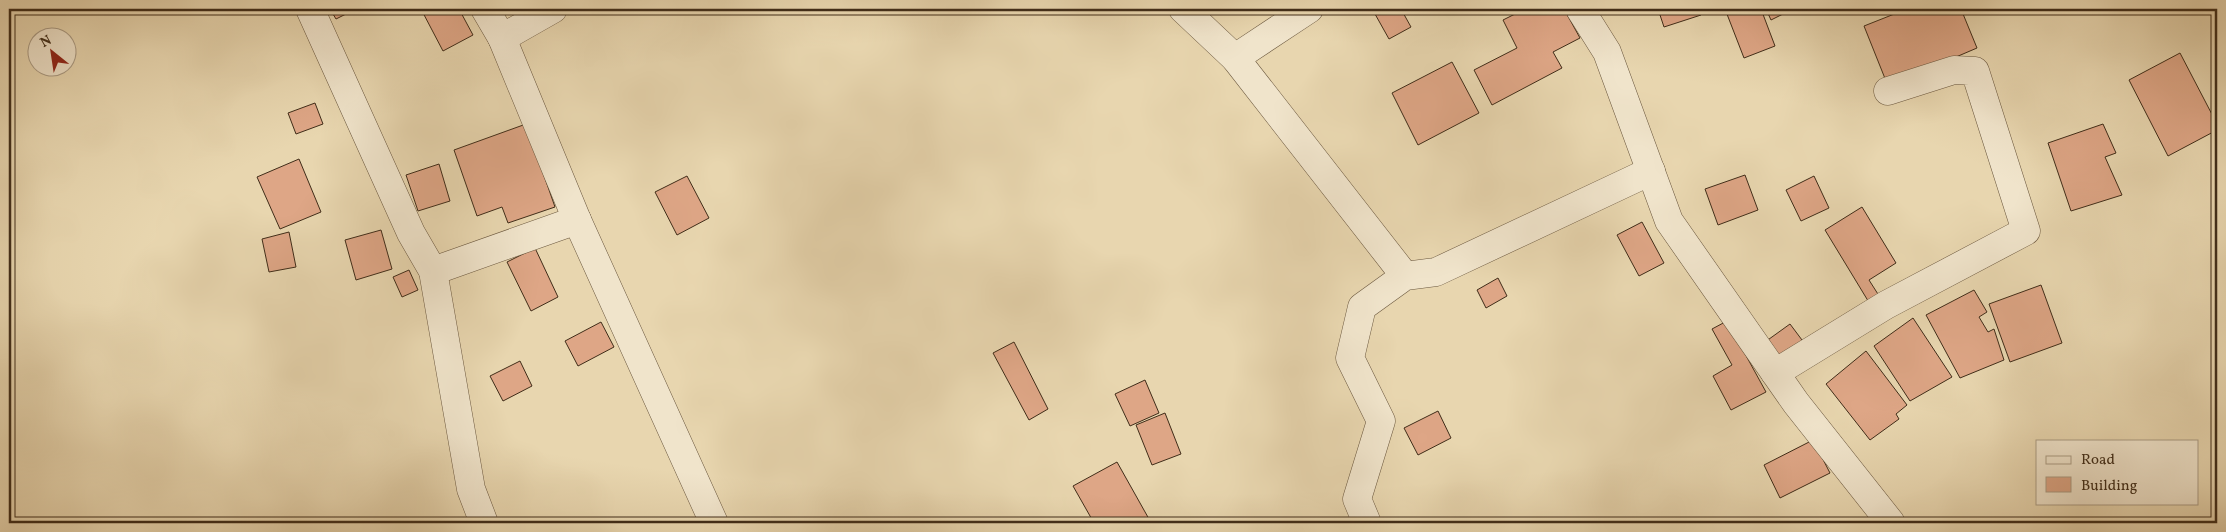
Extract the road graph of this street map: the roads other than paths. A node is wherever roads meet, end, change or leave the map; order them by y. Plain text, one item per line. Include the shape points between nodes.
1 (310, 9) edge
2 (486, 9) edge
3 (553, 9) edge
4 (1182, 9) edge
5 (1309, 9) edge
6 (1580, 9) edge
7 (502, 38) junction
8 (1235, 58) junction
9 (1888, 91) dead end
10 (1651, 171) junction
11 (577, 220) junction
12 (433, 271) junction
13 (1405, 276) junction
14 (1775, 373) junction
15 (484, 523) edge
16 (714, 523) edge
17 (1367, 523) edge
18 (1891, 523) edge

1 - 12 street via 411,233
2 - 7 street
3 - 7 street
4 - 8 street
5 - 8 street
6 - 10 street via 1607,52
7 - 11 street
8 - 13 street
9 - 14 street via 1954,70 1975,71 2026,231 1886,305
10 - 13 street via 1436,272
10 - 14 street via 1669,221
11 - 12 street
11 - 16 street
12 - 15 street via 471,489
13 - 17 street via 1362,307 1350,358 1381,421 1357,499
14 - 18 street

